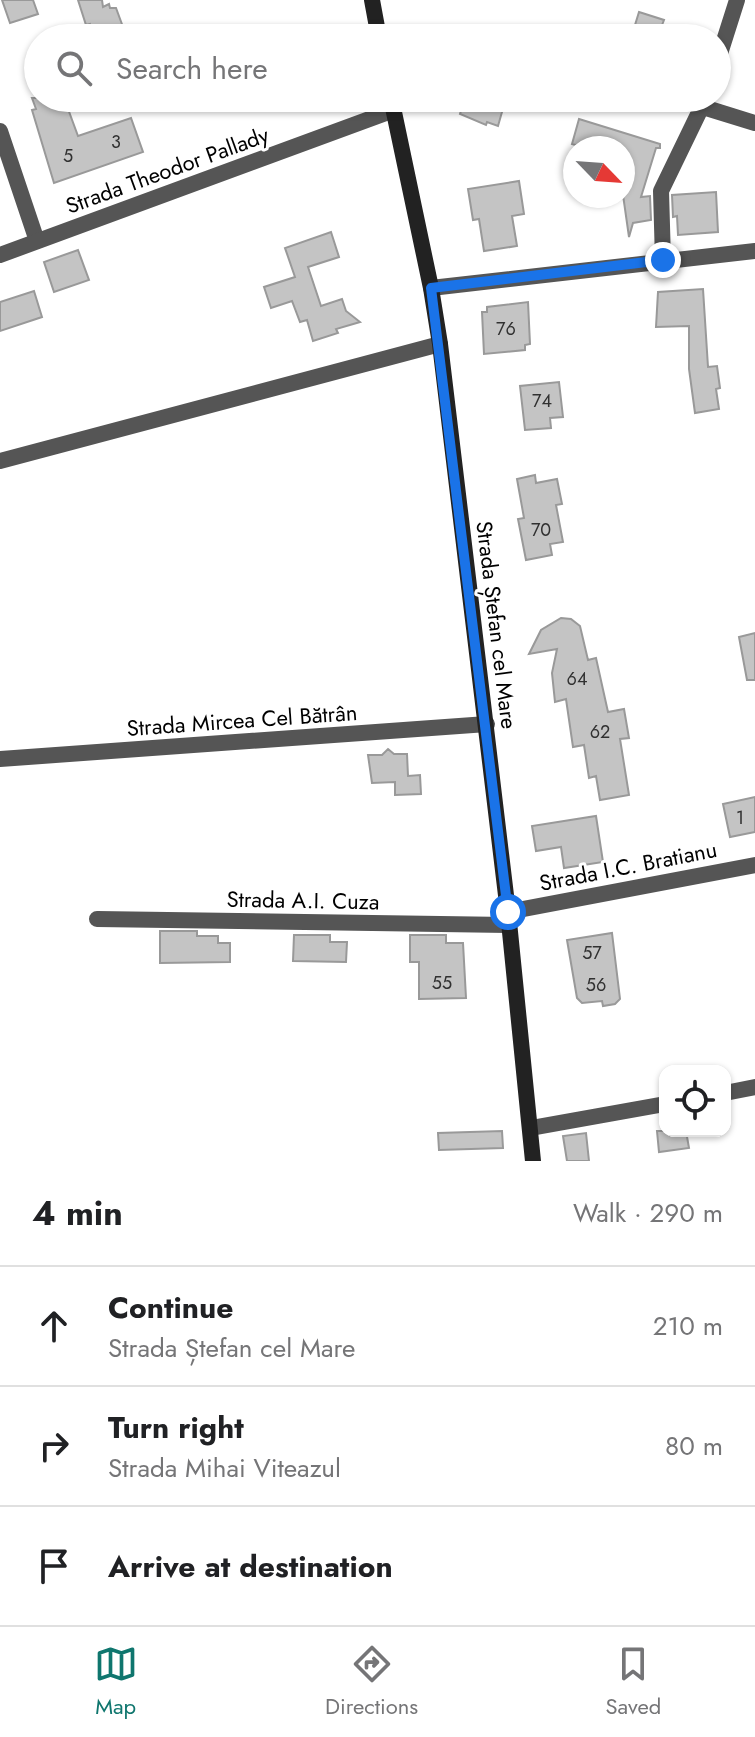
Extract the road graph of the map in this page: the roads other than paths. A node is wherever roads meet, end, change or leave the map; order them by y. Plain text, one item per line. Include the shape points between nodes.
1 (372, 0) edge
2 (737, 0) edge
3 (376, 24) edge
4 (729, 24) edge
5 (371, 112) edge
6 (394, 112) edge
7 (700, 112) edge
8 (727, 112) edge
9 (755, 123) edge
10 (0, 131) edge
11 (37, 241) junction
12 (755, 251) edge
13 (0, 255) edge
14 (663, 260) junction
15 (431, 288) junction
16 (440, 344) junction
17 (0, 461) edge
18 (487, 724) junction
19 (0, 759) edge
20 (755, 865) edge
21 (508, 918) junction
22 (97, 919) dead end
23 (755, 1087) edge
24 (731, 1092) edge
25 (659, 1105) edge
26 (531, 1128) junction
27 (533, 1161) edge

1 - 3 street
2 - 4 street
5 - 11 street, Strada Theodor Pallady
6 - 15 street, Strada Ștefan cel Mare
7 - 14 street via 661,191
8 - 9 street
10 - 11 street
11 - 13 street, Strada Theodor Pallady
12 - 14 street
14 - 15 street
15 - 16 street, Strada Ștefan cel Mare
16 - 17 street
16 - 18 street, Strada Ștefan cel Mare
18 - 19 street, Strada Mircea Cel Bătrân
18 - 21 street, Strada Ștefan cel Mare
20 - 21 street, Strada I.C. Bratianu
21 - 22 street, Strada A.I. Cuza
21 - 26 street, Strada Ștefan cel Mare
23 - 24 street
25 - 26 street
26 - 27 street, Strada Ștefan cel Mare

